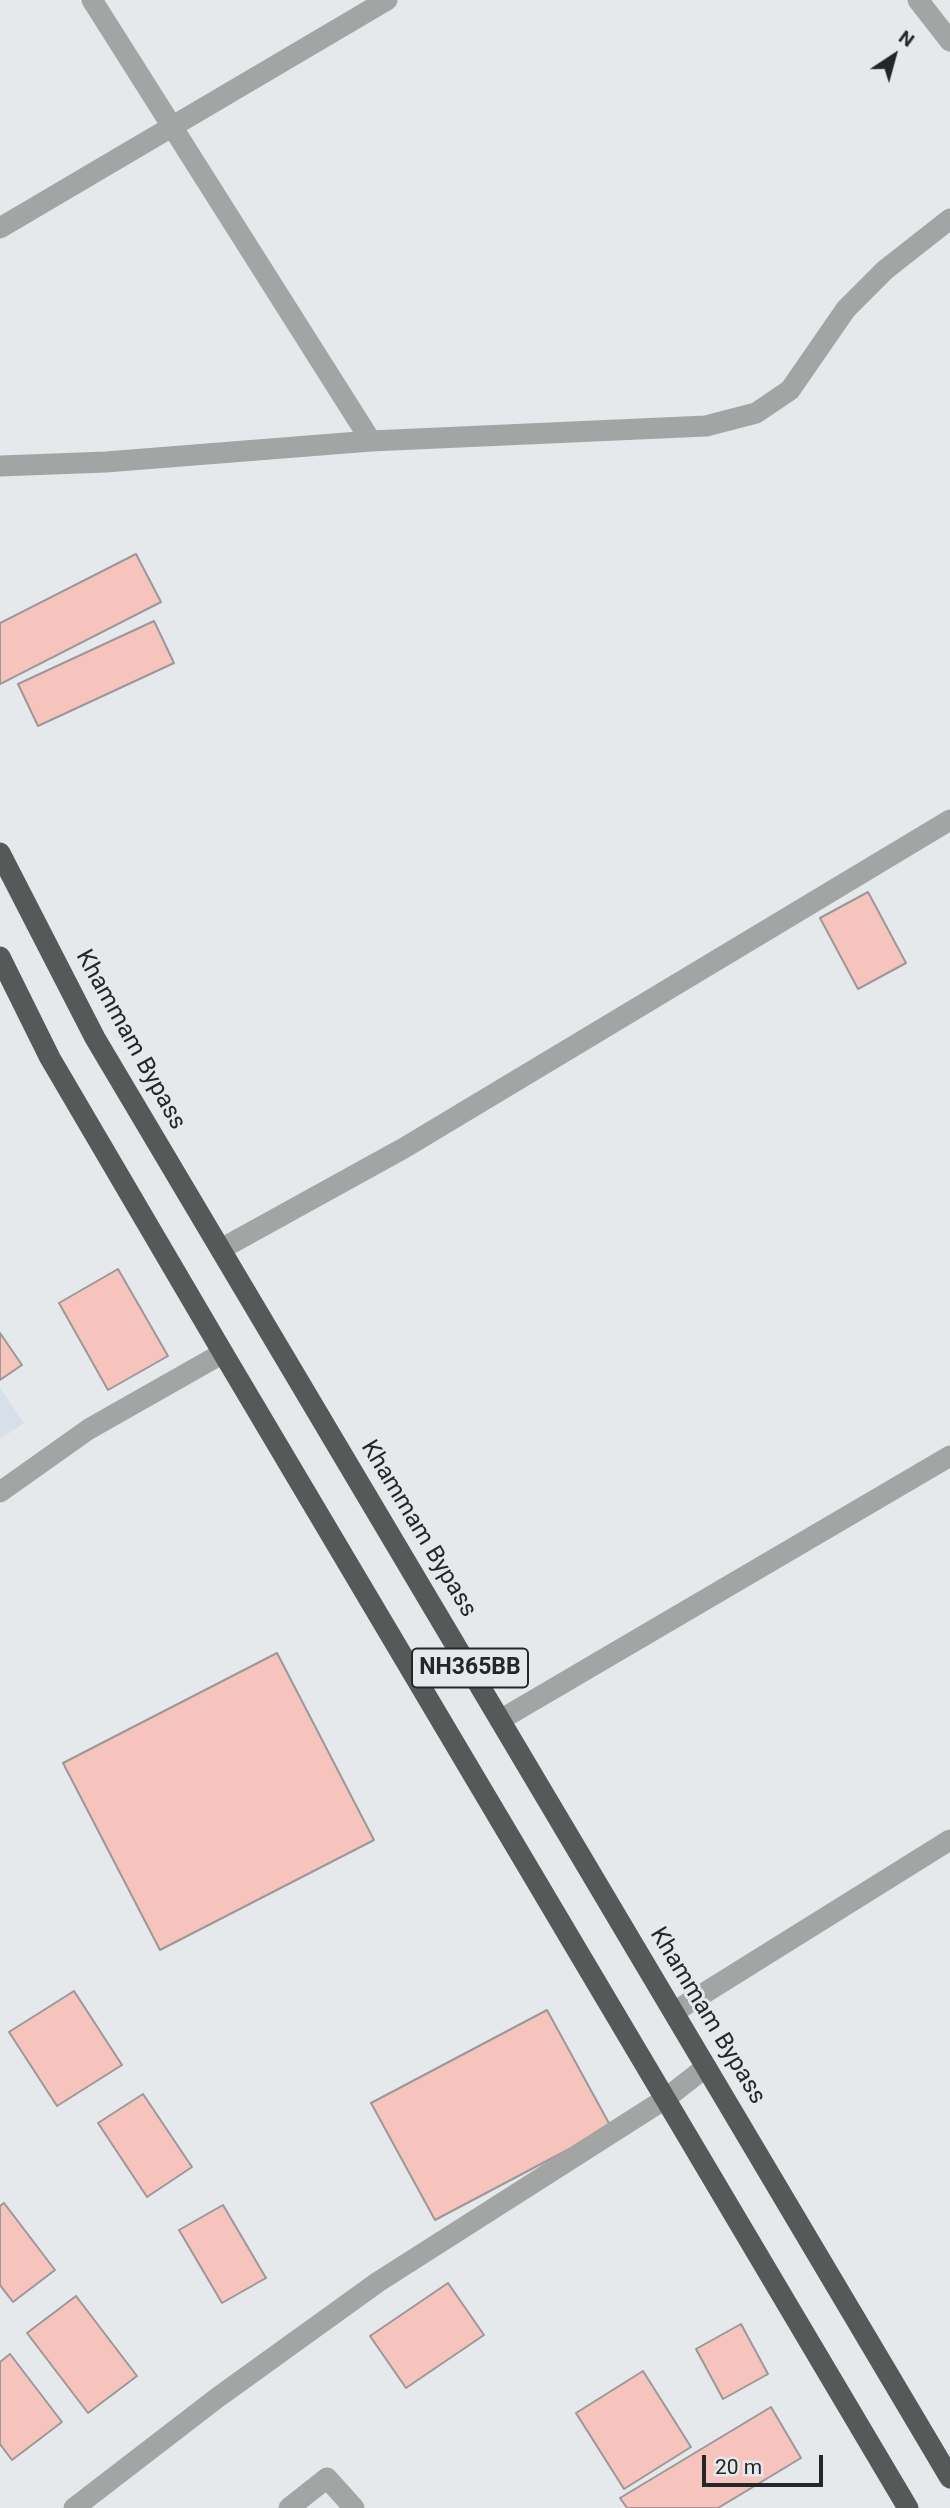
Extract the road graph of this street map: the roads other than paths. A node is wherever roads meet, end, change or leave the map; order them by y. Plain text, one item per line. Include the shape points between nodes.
1 (92, 0) edge
2 (387, 0) edge
3 (918, 0) edge
4 (950, 41) edge
5 (171, 126) junction
6 (950, 219) edge
7 (0, 228) edge
8 (371, 442) junction
9 (0, 466) edge
10 (950, 820) edge
11 (0, 853) edge
12 (0, 957) edge
13 (221, 1249) junction
14 (223, 1353) junction
15 (950, 1457) edge
16 (0, 1492) edge
17 (500, 1720) junction
18 (950, 1840) edge
19 (674, 2012) junction
20 (706, 2067) junction
21 (665, 2099) junction
22 (950, 2478) edge
23 (74, 2508) edge
24 (289, 2508) edge
25 (354, 2508) edge
26 (908, 2508) edge

1 - 5 street
2 - 5 street
3 - 4 street
5 - 7 street
5 - 8 street
6 - 8 street via 885,270 846,309 790,390 755,413 706,426
8 - 9 street
10 - 13 street via 404,1148
11 - 13 highway, Khammam Bypass / NH365BB via 95,1038
12 - 14 highway, NH365BB via 50,1058
13 - 17 highway, Khammam Bypass / NH365BB
14 - 16 street via 89,1429
14 - 21 highway, NH365BB
15 - 17 street
17 - 19 highway, Khammam Bypass / NH365BB
18 - 19 street
19 - 20 highway, Khammam Bypass / NH365BB
20 - 21 street
20 - 22 highway, Khammam Bypass / NH365BB
21 - 23 street via 378,2282
21 - 26 highway, NH365BB
24 - 25 street via 327,2478

